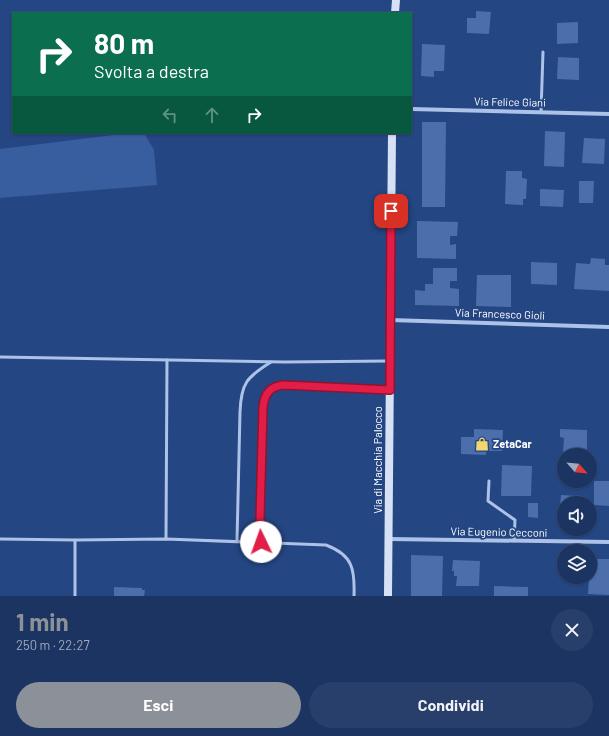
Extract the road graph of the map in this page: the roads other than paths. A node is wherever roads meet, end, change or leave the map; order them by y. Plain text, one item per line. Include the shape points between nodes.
1 (396, 0) edge
2 (395, 12) edge
3 (543, 52) dead end
4 (412, 109) edge
5 (541, 112) junction
6 (609, 114) edge
7 (392, 134) edge
8 (390, 320) junction
9 (609, 326) edge
10 (0, 357) edge
11 (167, 360) junction
12 (389, 361) junction
13 (271, 362) junction
14 (390, 390) junction
15 (489, 481) dead end
16 (0, 539) edge
17 (166, 539) junction
18 (389, 539) junction
19 (75, 540) junction
20 (237, 541) junction
21 (514, 541) junction
22 (261, 542) junction
23 (609, 542) edge
24 (75, 596) edge
25 (354, 596) edge
26 (388, 596) edge

1 - 2 street
3 - 5 lane
4 - 5 street, Via Felice Giani
5 - 6 street, Via Felice Giani
7 - 8 street, Via di Macchia Palocco
8 - 9 street, Via Francesco Gioli
8 - 12 street, Via di Macchia Palocco
10 - 11 lane
11 - 13 lane
11 - 17 lane
12 - 13 lane
12 - 14 street, Via di Macchia Palocco
13 - 20 lane via 250,378 242,391
14 - 18 street, Via di Macchia Palocco
14 - 22 lane via 284,385 269,390 263,408
15 - 21 lane via 488,501 515,520
16 - 19 lane
17 - 19 lane
17 - 20 lane
18 - 21 street, Via Eugenio Cecconi
18 - 26 street, Via di Macchia Palocco
19 - 24 lane
20 - 22 lane
21 - 23 street, Via Eugenio Cecconi
22 - 25 lane via 326,544 335,548 349,560 353,570

